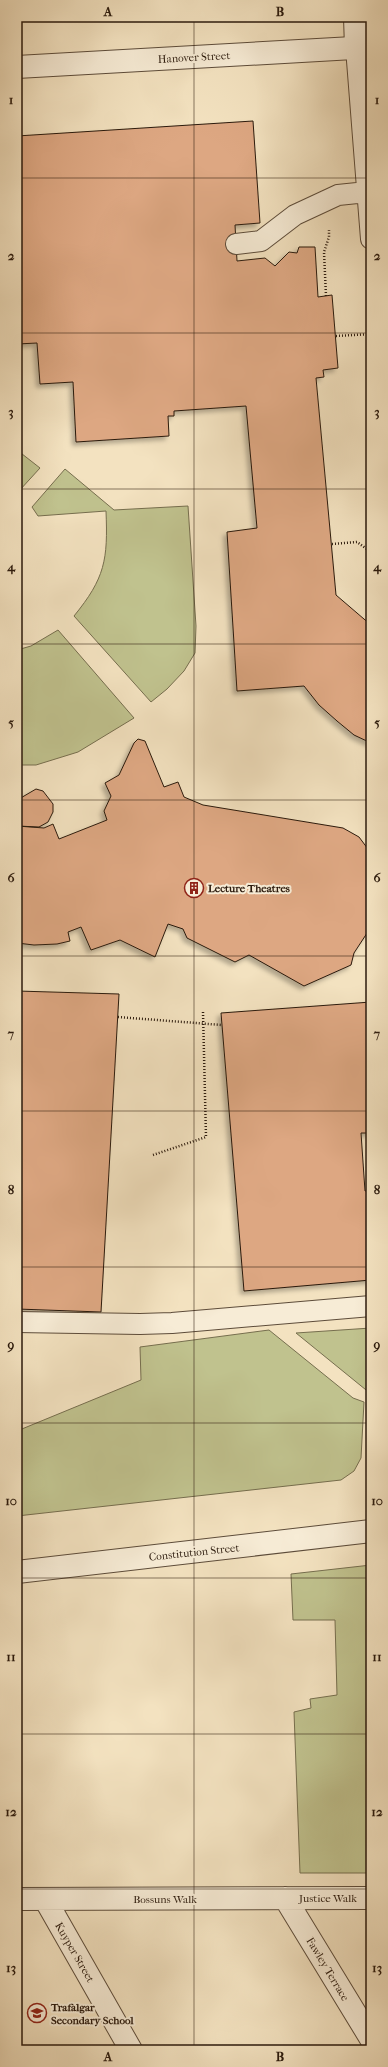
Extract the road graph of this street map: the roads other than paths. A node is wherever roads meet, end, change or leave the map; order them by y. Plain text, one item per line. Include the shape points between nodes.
1 (356, 17) edge
2 (364, 47) edge
3 (17, 67) edge
4 (367, 192) junction
5 (371, 239) edge
6 (236, 244) dead end
7 (371, 1306) edge
8 (17, 1322) edge
9 (371, 1531) edge
10 (17, 1572) edge
11 (285, 1898) junction
12 (371, 1898) edge
13 (17, 1899) edge
14 (45, 1899) junction
15 (371, 2039) edge
16 (131, 2050) edge

1 - 2 street
2 - 3 street, Hanover Street
2 - 4 lane
4 - 5 lane
4 - 6 lane via 338,195 296,215 261,241
7 - 8 lane via 172,1323
9 - 10 street, Constitution Street
11 - 12 street, Justice Walk
11 - 14 street, Bossuns Walk
11 - 15 street, Fawley Terrace
13 - 14 street
14 - 16 street, Kuyper Street

